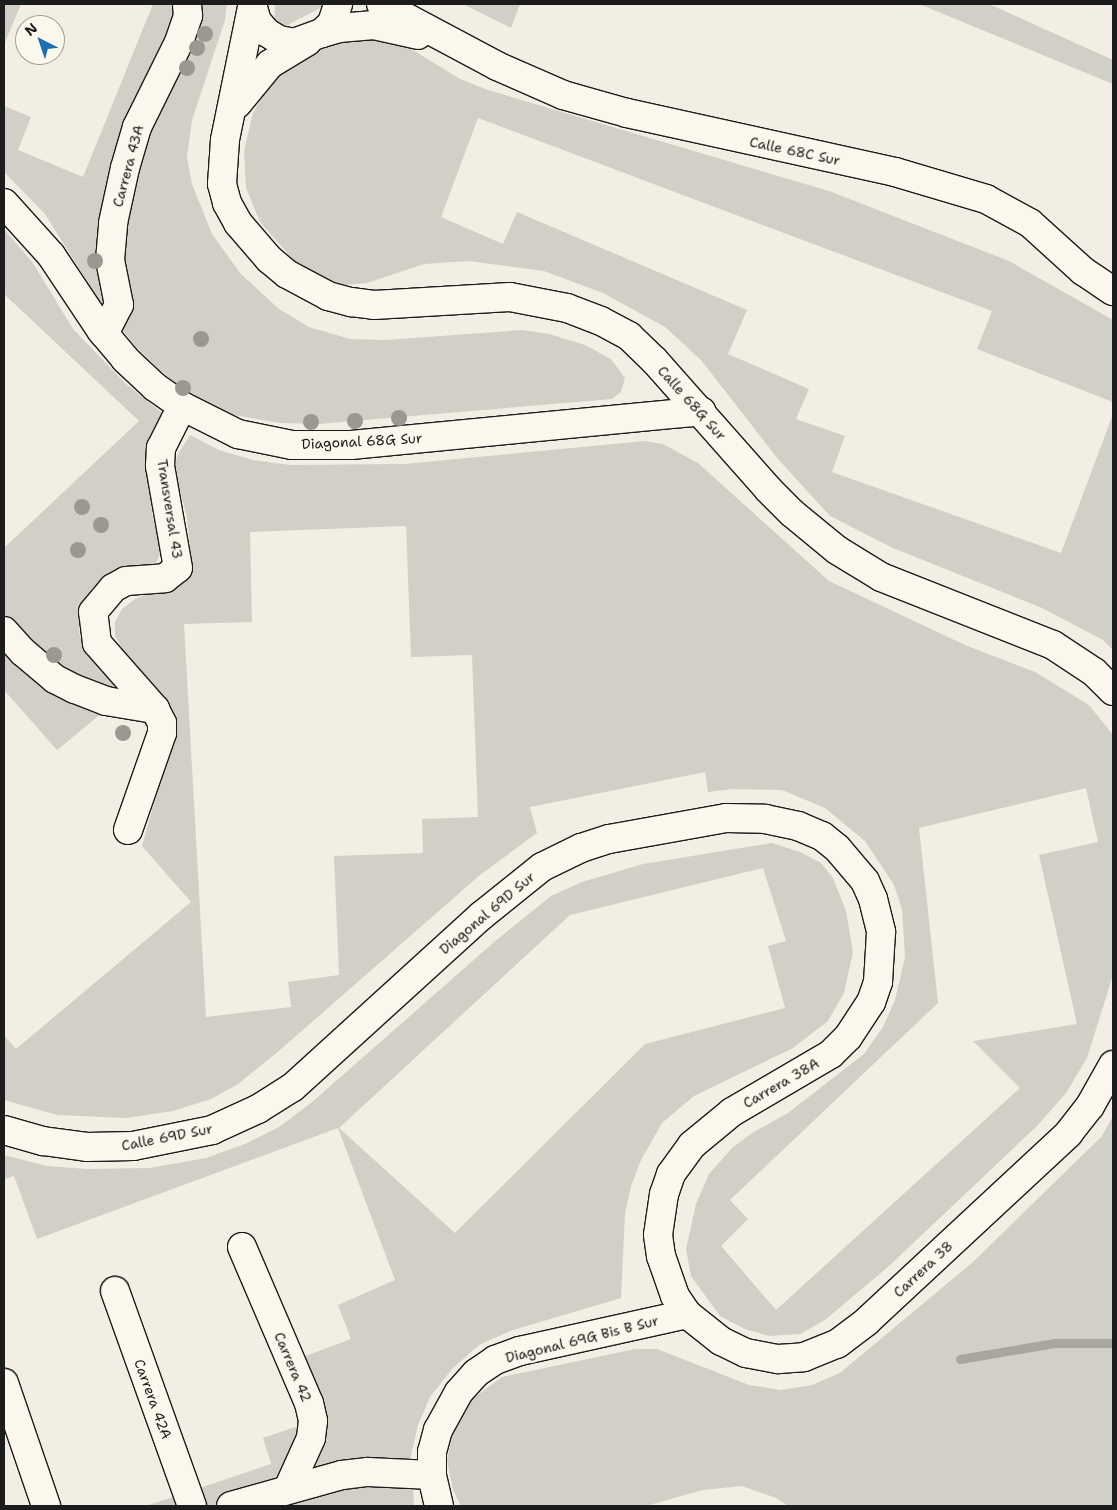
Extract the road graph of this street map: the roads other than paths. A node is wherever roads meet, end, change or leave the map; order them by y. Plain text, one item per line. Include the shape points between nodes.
1 (187, 4) edge
2 (338, 4) edge
3 (381, 4) edge
4 (252, 5) edge
5 (315, 37) junction
6 (458, 46) junction
7 (229, 119) junction
8 (4, 203) edge
9 (1113, 291) edge
10 (104, 334) junction
11 (182, 406) junction
12 (701, 412) junction
13 (4, 631) edge
14 (1113, 690) edge
15 (155, 709) junction
16 (128, 830) dead end
17 (837, 848) joint
18 (1113, 1065) edge
19 (293, 1087) joint
20 (4, 1130) edge
21 (242, 1247) dead end
22 (114, 1291) dead end
23 (686, 1314) junction
24 (4, 1383) edge
25 (432, 1476) junction
26 (288, 1489) junction
27 (46, 1506) edge
28 (192, 1506) edge
29 (231, 1506) edge
30 (439, 1506) edge

1 - 10 street, Carrera 43A via 188,16 179,42 137,127 124,168 113,223 110,260 118,305
2 - 5 street via 332,23
3 - 6 street, Calle 68C Sur
4 - 5 street via 266,32 280,40 294,43
4 - 7 street, Calle 68G Sur
5 - 6 street, Calle 68C Sur via 338,28 374,25
5 - 7 street via 270,64 253,81
6 - 9 street, Calle 68C Sur via 573,98 757,143 895,172 986,199 1030,222 1084,271
7 - 12 street, Calle 68G Sur via 222,161 222,184 227,203 238,223 269,259 287,274 328,296 374,305 510,297 550,303 601,320 635,342
8 - 10 street, Diagonal 68G Sur via 51,255
10 - 11 street, Diagonal 68G Sur via 143,377
11 - 12 street, Diagonal 68G Sur via 238,434 316,446
11 - 15 street, Transversal 43 via 161,448 160,466 178,568 165,578 126,581 113,588 93,612 97,643
12 - 14 street, Calle 68G Sur via 792,513 859,566 942,603 1053,645 1094,672
13 - 15 street via 29,658 55,679 106,701
15 - 16 street, Transversal 43 via 162,723 162,733
17 - 19 street, Diagonal 69D Sur via 822,836 798,826 766,819 726,818 581,848 542,867 515,887
17 - 23 street, Carrera 38A via 865,880 873,898 881,932 878,982 871,1002 848,1037 831,1054 732,1112 692,1145 671,1174 664,1194 658,1236 672,1288
18 - 23 street, Carrera 38 via 1090,1106 1068,1134 867,1321 837,1344 804,1357 778,1359 746,1353 721,1341
19 - 20 street, Calle 69D Sur via 258,1109 212,1130 133,1146 86,1147 43,1141
21 - 26 street, Carrera 42 via 309,1403 313,1421 311,1438
22 - 28 street, Carrera 42A
23 - 25 street, Diagonal 69G Bis B Sur via 520,1351 495,1360 476,1374 446,1412 432,1452
24 - 27 street
25 - 26 street via 368,1472
25 - 30 street, Diagonal 69G Bis B Sur
26 - 29 street

